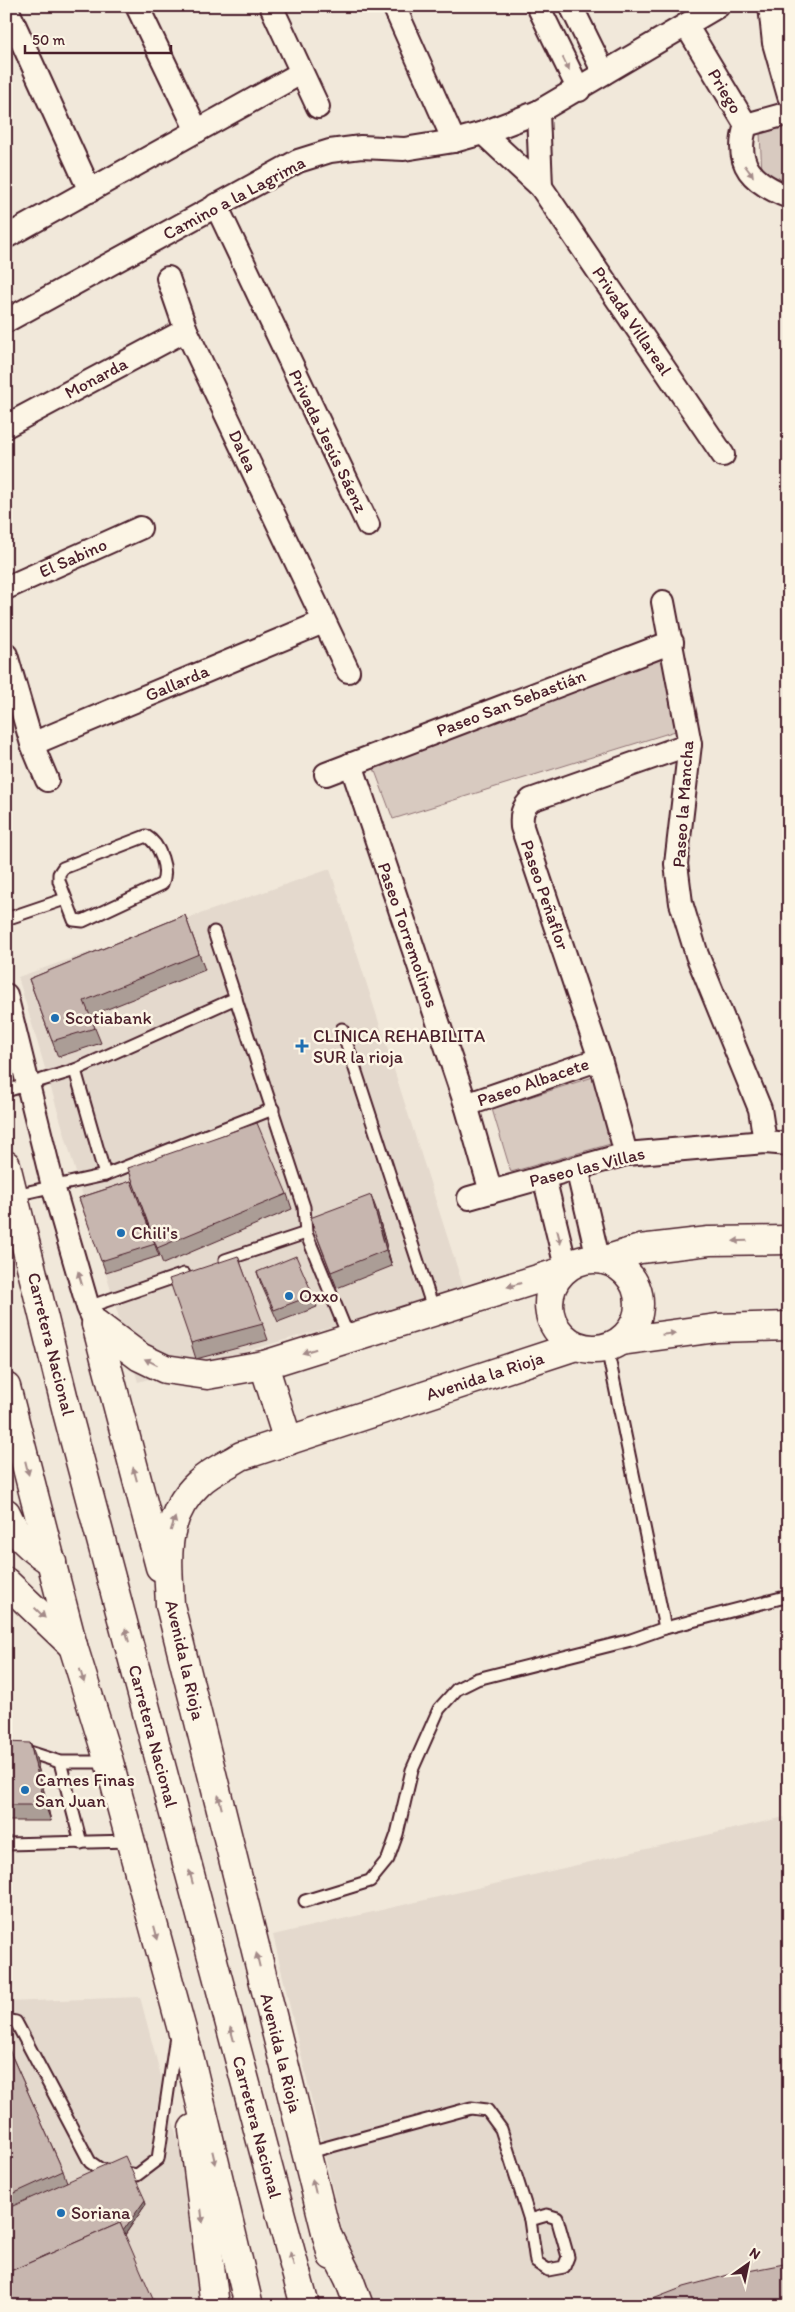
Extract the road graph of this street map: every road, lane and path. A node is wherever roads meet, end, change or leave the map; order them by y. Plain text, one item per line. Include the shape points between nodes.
1 (137, 6) edge
2 (271, 6) edge
3 (394, 6) edge
4 (538, 6) edge
5 (718, 6) edge
6 (770, 6) edge
7 (8, 11) dead end
8 (576, 16) edge
9 (686, 25) junction
10 (554, 39) junction
11 (302, 73) junction
12 (604, 73) junction
13 (786, 81) edge
14 (579, 90) junction
15 (318, 106) dead end
16 (538, 112) junction
17 (789, 112) edge
18 (746, 125) junction
19 (198, 130) junction
20 (483, 133) junction
21 (454, 141) junction
22 (541, 187) junction
23 (90, 191) junction
24 (789, 197) edge
25 (216, 205) junction
26 (6, 237) edge
27 (168, 278) dead end
28 (6, 321) edge
29 (186, 330) junction
30 (6, 426) edge
31 (723, 455) dead end
32 (368, 525) dead end
33 (140, 528) dead end
34 (6, 588) edge
35 (663, 602) dead end
36 (323, 622) junction
37 (672, 642) junction
38 (6, 655) edge
39 (348, 671) dead end
40 (32, 744) junction
41 (690, 744) junction
42 (351, 764) junction
43 (326, 774) dead end
44 (47, 780) dead end
45 (65, 898) junction
46 (6, 919) edge
47 (214, 932) dead end
48 (6, 995) edge
49 (236, 998) junction
50 (342, 1029) dead end
51 (600, 1059) junction
52 (74, 1070) junction
53 (27, 1084) junction
54 (6, 1091) edge
55 (466, 1105) junction
56 (273, 1109) junction
57 (766, 1142) junction
58 (789, 1144) edge
59 (626, 1154) junction
60 (6, 1165) edge
61 (576, 1168) junction
62 (105, 1176) junction
63 (544, 1177) junction
64 (53, 1186) junction
65 (491, 1192) junction
66 (15, 1195) junction
67 (470, 1198) dead end
68 (306, 1233) junction
69 (789, 1240) edge
70 (602, 1259) junction
71 (211, 1265) edge
72 (563, 1270) junction
73 (192, 1272) edge
74 (434, 1311) junction
75 (92, 1315) junction
76 (789, 1326) edge
77 (349, 1338) junction
78 (614, 1344) junction
79 (576, 1346) junction
80 (264, 1365) junction
81 (6, 1387) edge
82 (288, 1441) junction
83 (6, 1513) edge
84 (52, 1562) junction
85 (6, 1582) edge
86 (789, 1596) edge
87 (170, 1605) junction
88 (665, 1628) junction
89 (73, 1646) junction
90 (6, 1752) edge
91 (60, 1762) junction
92 (109, 1762) junction
93 (131, 1841) junction
94 (82, 1843) junction
95 (6, 1844) edge
96 (305, 1901) dead end
97 (179, 2016) junction
98 (6, 2020) edge
99 (191, 2063) junction
100 (306, 2152) junction
101 (530, 2220) junction
102 (326, 2233) junction
103 (215, 2306) edge
104 (249, 2306) edge
105 (305, 2306) edge
106 (345, 2306) edge
107 (359, 2306) edge

1 - 19 street
2 - 11 street
3 - 21 street
4 - 10 street
5 - 9 street, Camino a la Lagrima
6 - 13 street via 774,43
7 - 23 street
8 - 10 street
8 - 12 street
9 - 12 street, Camino a la Lagrima
9 - 18 street, Priego
10 -> 14 street
11 - 15 street
11 - 19 street
12 - 14 street, Camino a la Lagrima
14 - 16 street, Camino a la Lagrima
16 - 20 street, Camino a la Lagrima
16 - 22 street
17 - 18 street
18 -> 24 street, Priego via 741,140 744,164 761,183
19 - 23 street
20 - 21 street, Camino a la Lagrima
20 - 22 street, Privada Villareal
21 - 25 street, Camino a la Lagrima via 404,149 361,147 330,151 298,161
22 - 31 street, Privada Villareal
23 - 26 street
25 - 28 street, Camino a la Lagrima
25 - 32 street, Privada Jesús Sáenz
27 - 29 street, Dalea
29 - 30 street, Monarda
29 - 36 street, Dalea
33 - 34 street, El Sabino
35 - 37 street, Paseo la Mancha
36 - 39 street, Dalea
36 - 40 street, Gallarda
37 - 41 street, Paseo la Mancha
37 - 42 street, Paseo San Sebastián
38 - 40 street
40 - 44 street
41 - 51 street, Paseo Peñaflor via 532,800 524,806 521,816
41 - 57 street, Paseo la Mancha via 676,864 680,904 760,1109
42 - 43 street, Paseo San Sebastián
42 - 55 street, Paseo Torremolinos
45 - 45 lane via 74,920 83,921 162,884 165,868 153,840 146,836 64,868 58,874
45 - 46 lane
47 - 49 lane
48 - 53 street
49 - 52 lane
49 - 56 lane
50 - 74 lane
51 - 55 street, Paseo Albacete
51 - 59 street, Paseo Peñaflor
52 - 53 lane
52 - 62 lane
53 - 54 lane
53 - 64 street
55 - 65 street, Paseo Torremolinos
56 - 62 lane
56 - 68 lane via 304,1207
57 - 58 street, Paseo las Villas
57 - 59 street, Paseo las Villas
59 - 61 street, Paseo las Villas
60 - 66 main road, Carretera Nacional
61 - 63 street, Paseo las Villas
61 - 70 street
62 - 64 lane
63 - 65 street, Paseo las Villas
63 -> 72 street
64 - 66 lane
75 -> 64 street
65 - 67 street, Paseo las Villas
105 -> 66 main road, Carretera Nacional via 68,1416
68 - 71 lane
68 - 77 lane
69 -> 70 main road via 709,1241 640,1249
70 - 72 main road via 576,1262
70 - 78 main road via 619,1266 629,1276 640,1303 631,1330
72 -> 74 main road
72 - 79 main road via 552,1284 548,1298 549,1313 554,1327
73 - 75 lane
74 - 77 main road
80 -> 75 main road via 207,1375 166,1369 140,1357
87 -> 75 main road
78 -> 76 main road via 717,1328
77 -> 80 main road
78 - 79 main road via 591,1350
78 - 88 lane
79 - 82 main road, Avenida la Rioja
80 - 82 main road
81 -> 84 main road
87 -> 82 main road, Avenida la Rioja via 167,1545 172,1521 187,1496 200,1482 240,1456
83 - 84 main road via 27,1545
84 - 89 main road
85 -> 89 main road
86 - 88 lane
100 -> 87 main road, Avenida la Rioja
88 - 96 lane via 477,1679 457,1689 439,1709 412,1770 388,1859 370,1881
89 -> 92 main road
90 - 91 lane via 26,1751
91 - 92 lane
91 - 94 lane
92 - 93 main road
93 - 94 lane
93 -> 97 main road
94 - 95 lane
97 - 98 lane via 158,2159 137,2175 100,2169 90,2162 16,2022
97 - 99 main road
99 -> 103 main road via 193,2142
99 -> 104 main road
100 - 101 lane via 471,2108 487,2110 501,2129
102 -> 100 main road, Avenida la Rioja
101 - 101 lane via 536,2262 548,2270 564,2267 568,2257 556,2218 547,2215
102 - 106 main road
102 - 107 main road

